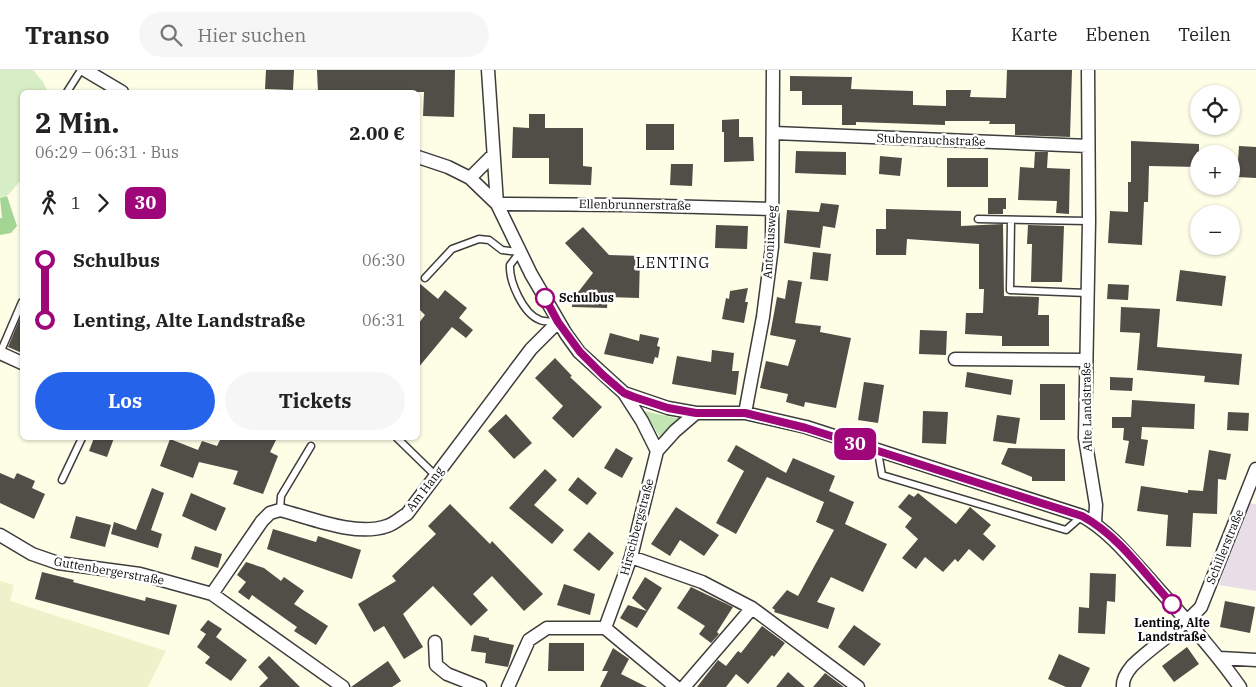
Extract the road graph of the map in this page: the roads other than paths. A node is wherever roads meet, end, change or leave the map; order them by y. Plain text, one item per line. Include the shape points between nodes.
1 (83, 70) edge
2 (488, 70) edge
3 (773, 70) edge
4 (1088, 70) edge
5 (68, 90) edge
6 (118, 90) edge
7 (774, 133) junction
8 (1088, 146) junction
9 (492, 156) junction
10 (420, 158) edge
11 (470, 178) junction
12 (497, 204) junction
13 (773, 209) junction
14 (978, 219) dead end
15 (1011, 220) junction
16 (1089, 221) junction
17 (520, 252) junction
18 (425, 278) dead end
19 (1087, 293) junction
20 (20, 307) edge
21 (558, 322) junction
22 (0, 353) edge
23 (955, 360) dead end
24 (1086, 360) junction
25 (20, 362) edge
26 (624, 393) junction
27 (696, 413) junction
28 (745, 413) junction
29 (81, 440) edge
30 (398, 440) edge
31 (311, 446) dead end
32 (657, 451) junction
33 (878, 452) junction
34 (1256, 469) edge
35 (436, 476) junction
36 (62, 480) dead end
37 (280, 510) junction
38 (1082, 516) junction
39 (1095, 523) junction
40 (0, 535) edge
41 (631, 557) junction
42 (212, 594) junction
43 (752, 608) junction
44 (1188, 622) junction
45 (605, 628) junction
46 (435, 642) dead end
47 (1220, 658) junction
48 (1256, 660) edge
49 (343, 687) edge
50 (480, 687) edge
51 (508, 687) edge
52 (676, 687) edge
53 (684, 687) edge
54 (858, 687) edge
55 (1123, 687) edge
56 (1240, 687) edge

1 - 5 lane
1 - 6 street
2 - 9 street
3 - 7 street, Antoniusweg
4 - 8 street, Alte Landstraße
7 - 8 street, Stubenrauchstraße
7 - 13 street, Antoniusweg
8 - 16 street, Alte Landstraße
9 - 11 street
9 - 12 street
10 - 11 street
11 - 12 street
12 - 13 street, Ellenbrunnerstraße
12 - 17 street
13 - 28 street, Antoniusweg via 772,247 763,317
14 - 15 lane
15 - 16 lane
15 - 19 lane via 1010,290
16 - 19 street, Alte Landstraße
17 - 18 lane via 502,250 488,240 479,239 452,249
17 - 21 street
17 - 21 lane via 510,265 512,285 526,308 539,320
19 - 24 street, Alte Landstraße
20 - 22 lane
21 - 26 street via 580,352
21 - 35 street, Am Hang via 531,349
22 - 25 street
23 - 24 street
24 - 39 street, Alte Landstraße via 1085,438 1096,505
26 - 27 street via 668,408
26 - 32 street
27 - 28 street
27 - 32 street, Hirschbergstraße
28 - 33 street via 806,428
29 - 36 lane
30 - 35 lane
31 - 37 lane via 281,496
32 - 41 street, Hirschbergstraße
33 - 38 street
33 - 38 lane via 882,475 1066,530
34 - 44 street, Schillerstraße via 1200,607
35 - 37 street, Am Hang via 407,514 388,526 369,530 351,528
37 - 42 street via 270,513 262,522
38 - 39 street
39 - 44 street
40 - 42 street, Guttenbergerstraße via 32,554 58,563 140,574
41 - 43 street via 702,582
41 - 45 street, Hirschbergstraße
42 - 49 street, Guttenbergerstraße
43 - 53 street
43 - 54 street
44 - 47 street
44 - 55 street, Schillerstraße via 1131,667 1122,681
45 - 51 street via 547,628 529,640
45 - 52 street
46 - 50 street via 436,664 447,674
47 - 48 street
47 - 56 street

